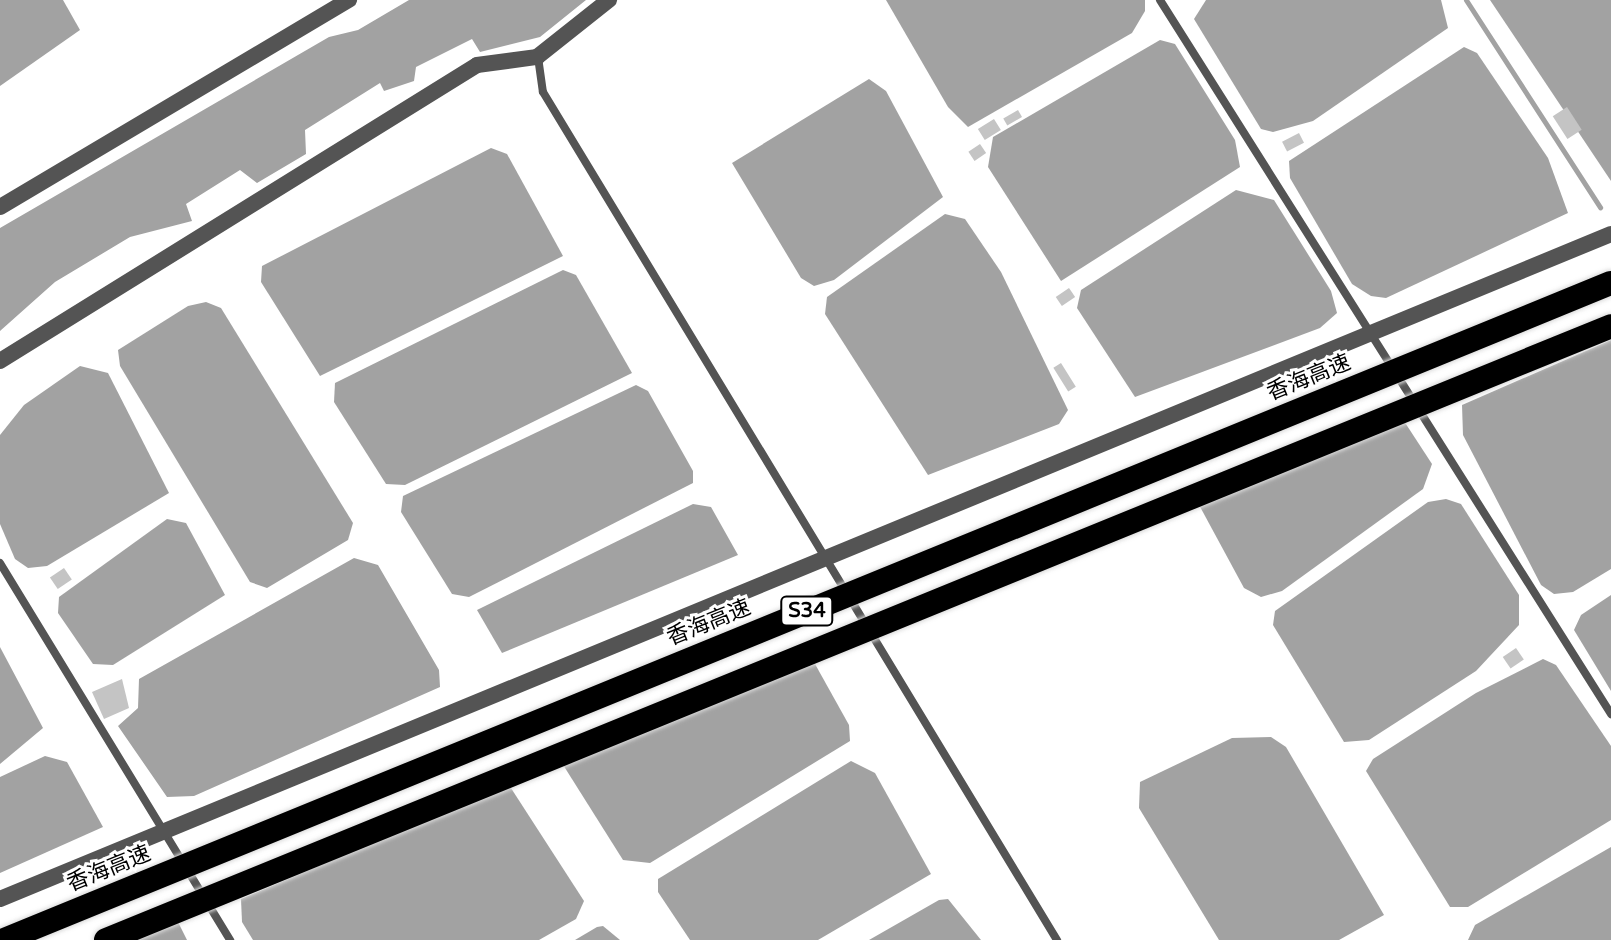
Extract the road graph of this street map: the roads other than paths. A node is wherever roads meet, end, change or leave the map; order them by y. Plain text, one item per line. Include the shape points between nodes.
1 (349, 0) edge
2 (609, 0) edge
3 (1160, 0) edge
4 (537, 57) junction
5 (0, 207) edge
6 (1611, 234) edge
7 (1611, 283) edge
8 (1611, 326) edge
9 (1365, 335) junction
10 (0, 361) edge
11 (823, 555) junction
12 (0, 563) edge
13 (1611, 714) edge
14 (163, 831) junction
15 (0, 899) edge
16 (4, 940) edge
17 (106, 940) edge
18 (230, 940) edge
19 (1057, 940) edge

1 - 5 street
2 - 4 street
3 - 9 lane
4 - 10 street via 477,65
4 - 11 lane via 543,92
6 - 9 street
7 - 16 highway, 香海高速 / S34, bridge
8 - 17 highway, S34, bridge
9 - 11 street
9 - 13 lane
11 - 14 street
11 - 19 lane
12 - 14 lane
14 - 15 street
14 - 18 lane

